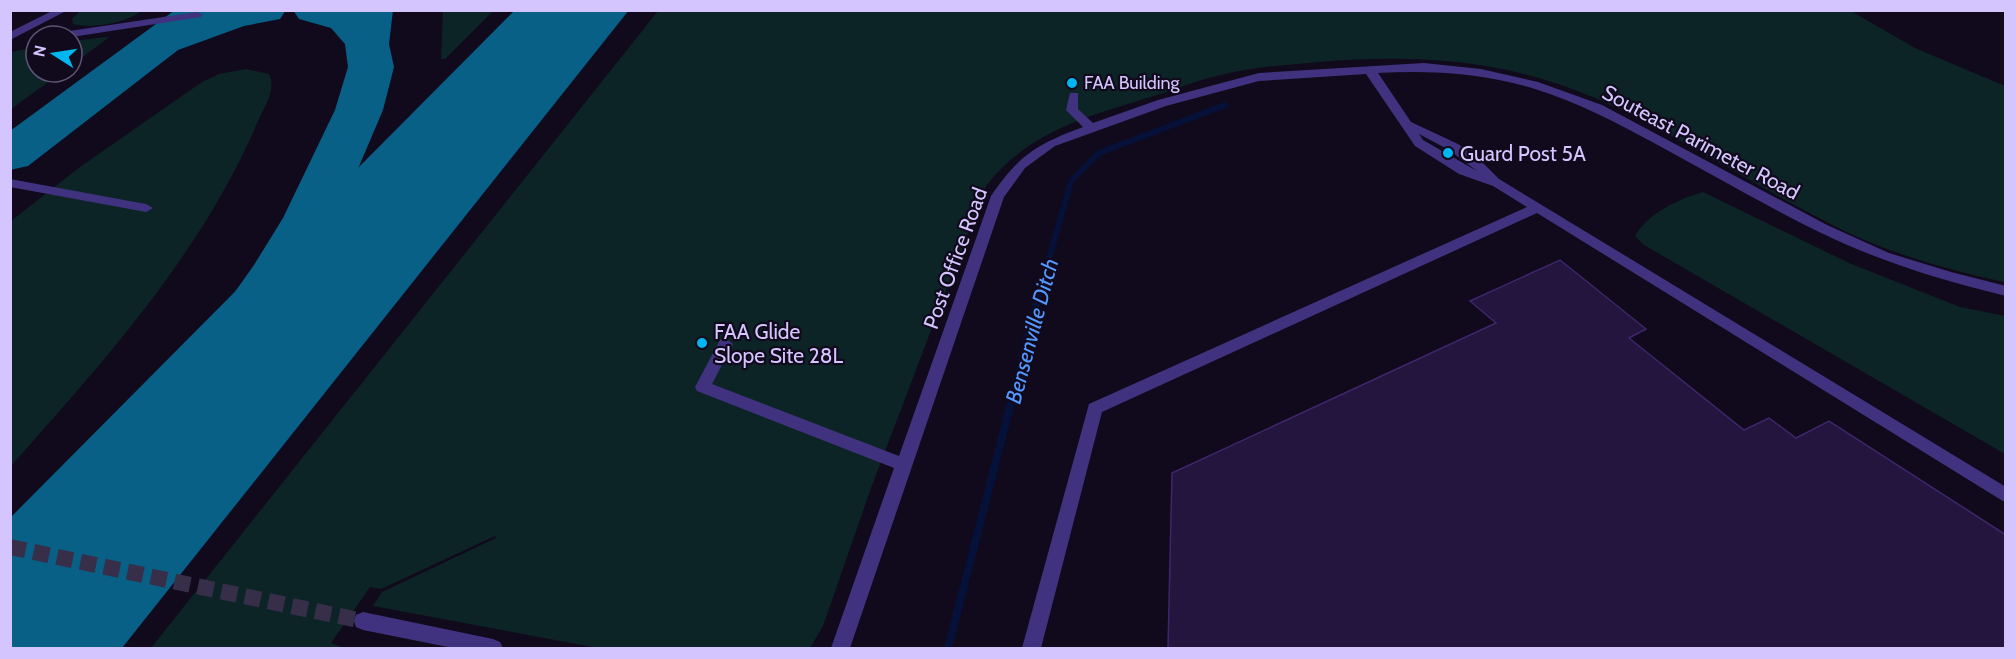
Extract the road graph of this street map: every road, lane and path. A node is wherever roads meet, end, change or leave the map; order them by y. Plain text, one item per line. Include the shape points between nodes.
1 (63, 10) edge
2 (73, 10) edge
3 (197, 15) dead end
4 (53, 24) edge
5 (84, 32) edge
6 (10, 37) edge
7 (1369, 69) junction
8 (1074, 96) dead end
9 (1091, 128) junction
10 (10, 183) edge
11 (146, 208) dead end
12 (1537, 208) junction
13 (2006, 291) edge
14 (725, 344) dead end
15 (904, 465) junction
16 (2006, 496) edge
17 (363, 621) tunnel mouth
18 (493, 648) edge
19 (840, 648) edge
20 (1031, 648) edge

1 - 6 lane
2 - 4 lane
3 - 5 lane
7 - 9 lane, Post Office Road via 1259,77 1162,103
7 - 12 lane via 1419,143 1447,162 1498,183
7 - 13 lane, Souteast Parimeter Road via 1424,67 1481,73 1538,86 1598,108 1822,228 1884,256
8 - 9 lane via 1072,110
9 - 15 lane, Post Office Road via 1051,143 1020,165 998,196
10 - 11 lane
12 - 16 lane
12 - 20 lane via 1095,408
14 - 15 lane via 703,387
15 - 19 lane, Post Office Road
17 - 18 lane

